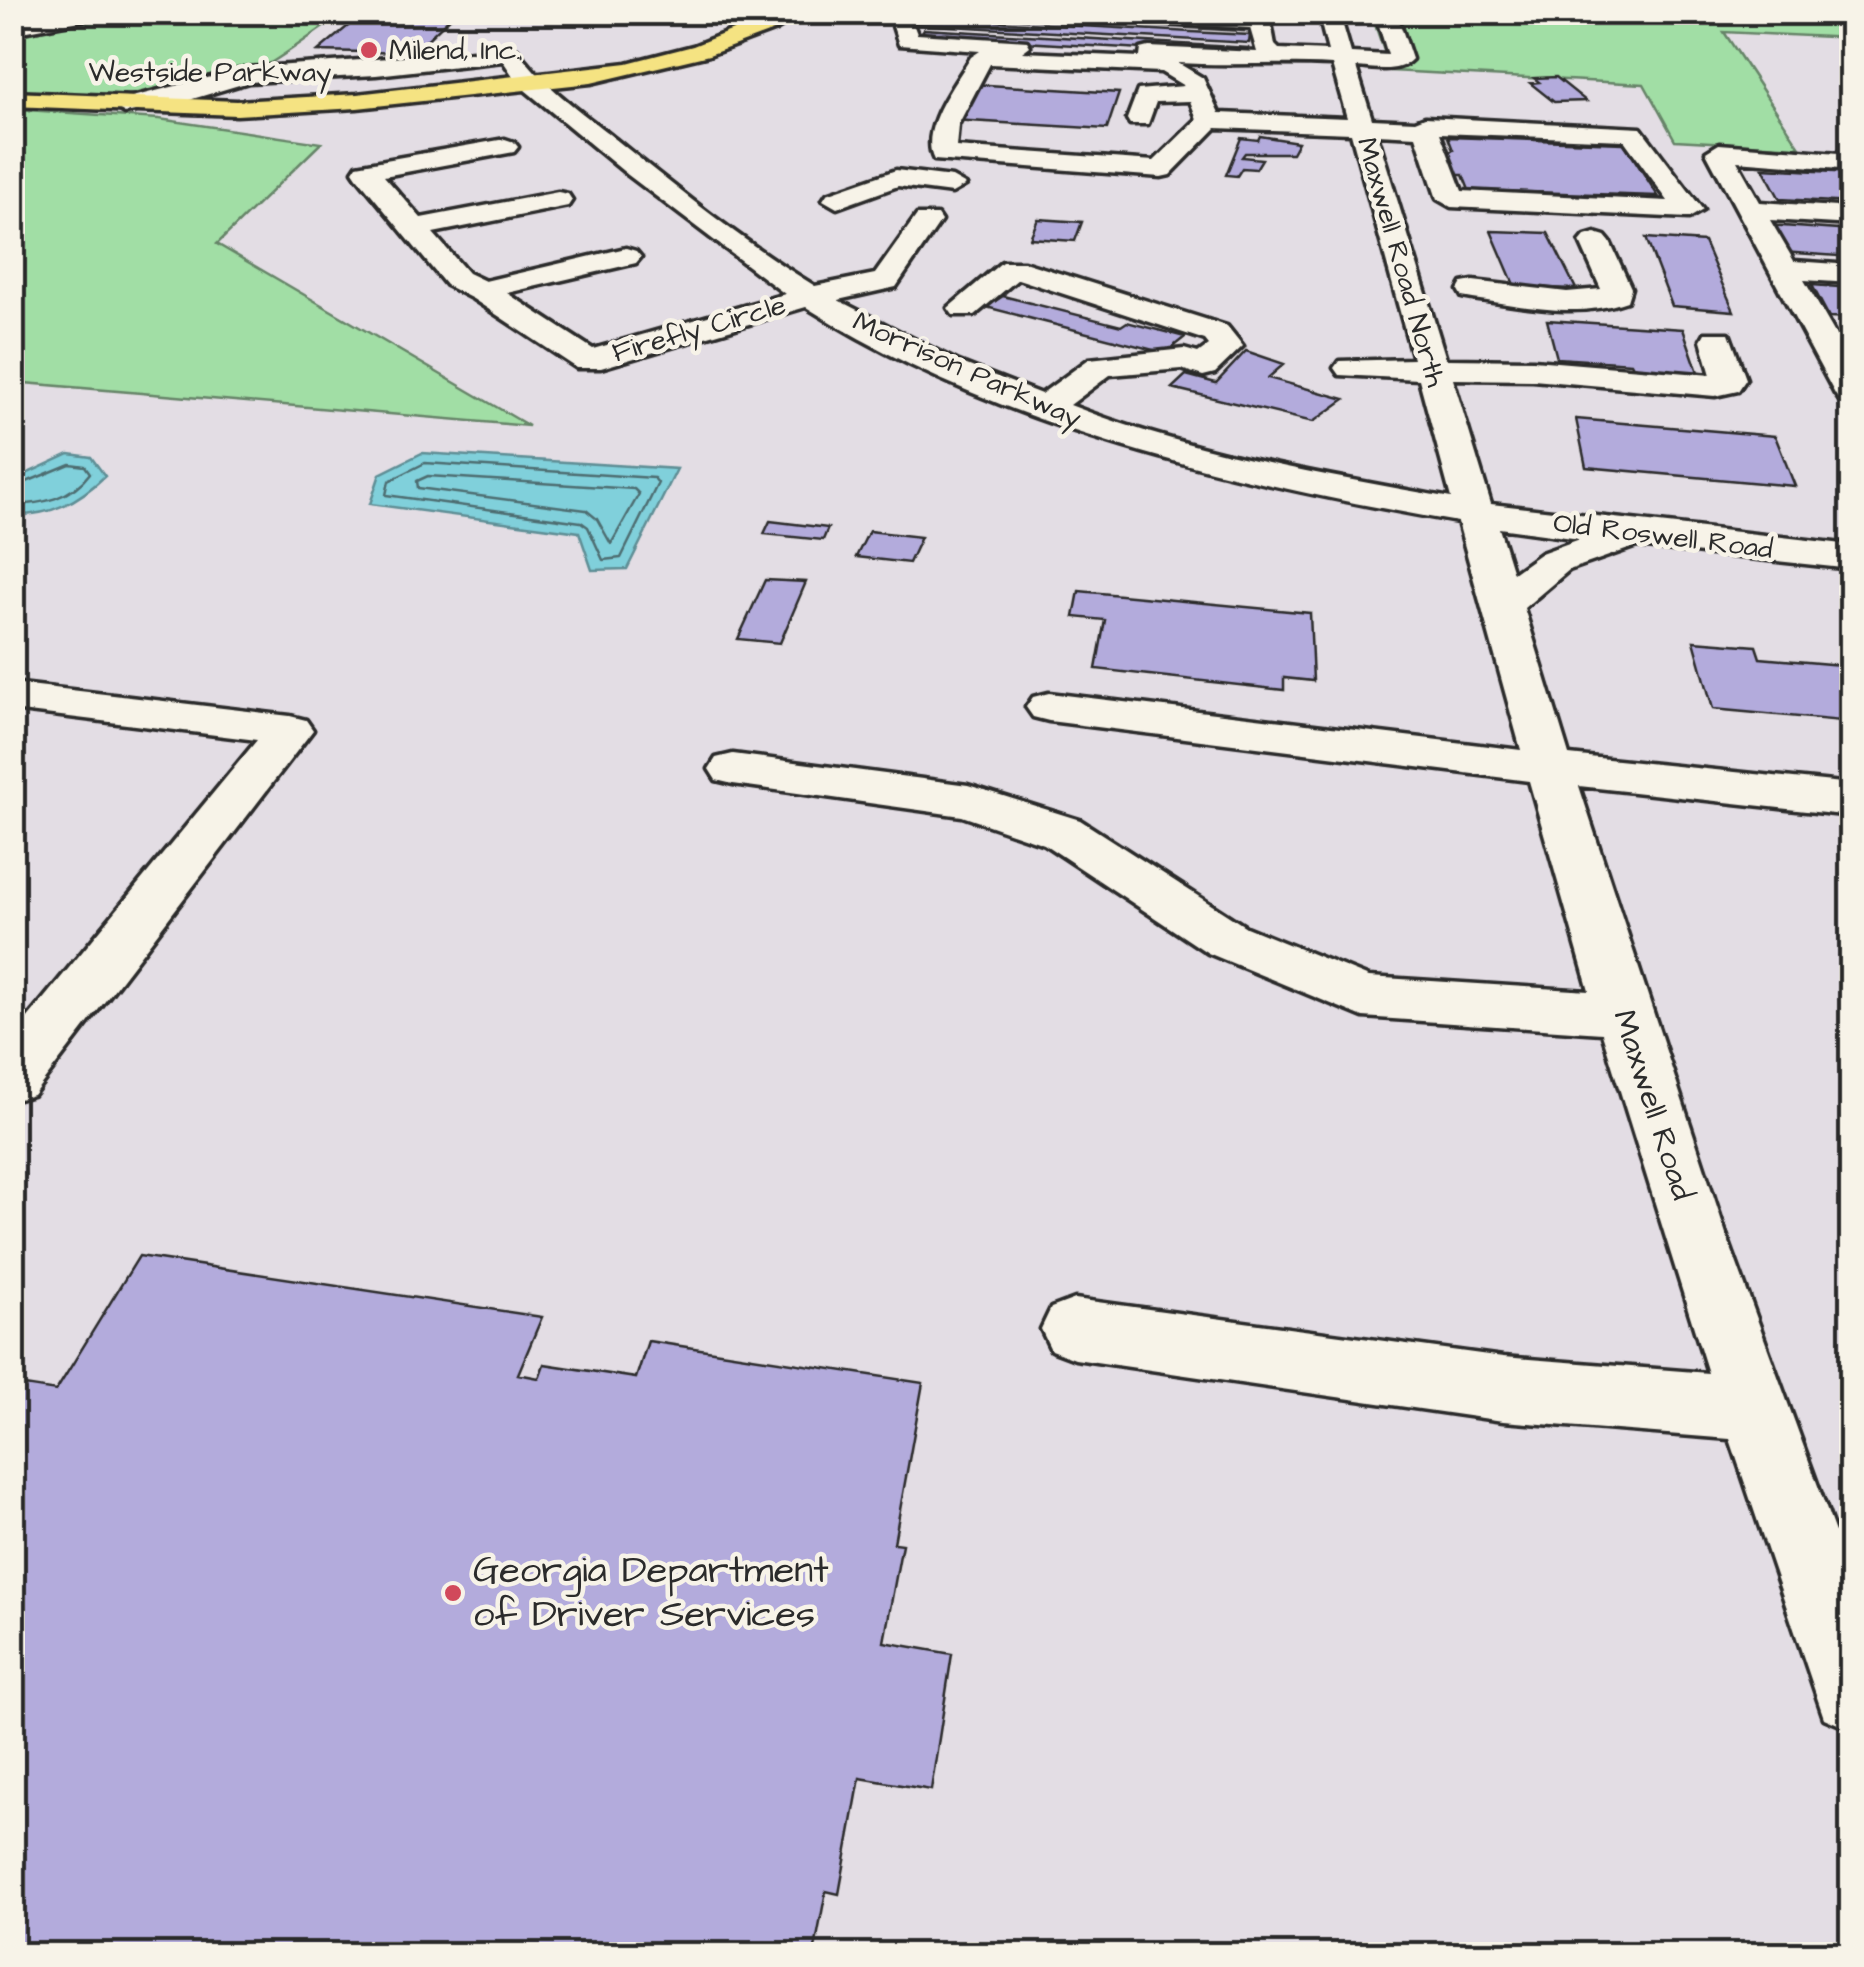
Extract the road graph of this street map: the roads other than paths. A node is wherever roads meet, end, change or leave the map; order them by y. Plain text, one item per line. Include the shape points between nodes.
1 (96, 12) edge
2 (762, 12) edge
3 (796, 12) edge
4 (1090, 12) edge
5 (1328, 12) edge
6 (1386, 12) edge
7 (914, 17) edge
8 (1066, 22) dead end
9 (12, 28) edge
10 (1039, 34) dead end
11 (1265, 34) edge
12 (1135, 40) dead end
13 (1093, 62) junction
14 (1341, 62) junction
15 (526, 80) junction
16 (1082, 85) dead end
17 (200, 89) junction
18 (1199, 93) junction
19 (12, 98) edge
20 (125, 106) junction
21 (236, 108) junction
22 (1547, 110) dead end
23 (1358, 117) junction
24 (1139, 119) dead end
25 (1210, 120) junction
26 (1426, 129) junction
27 (505, 148) dead end
28 (1852, 162) edge
29 (952, 185) dead end
30 (1402, 198) junction
31 (1452, 199) junction
32 (558, 200) dead end
33 (837, 200) dead end
34 (1751, 210) junction
35 (1852, 216) edge
36 (927, 221) dead end
37 (414, 228) junction
38 (1594, 242) dead end
39 (626, 257) dead end
40 (1783, 269) junction
41 (1852, 274) edge
42 (1408, 286) junction
43 (484, 292) junction
44 (811, 296) junction
45 (964, 308) dead end
46 (1519, 328) dead end
47 (1835, 333) edge
48 (1717, 340) dead end
49 (1350, 368) dead end
50 (1432, 369) junction
51 (1533, 370) junction
52 (1852, 394) edge
53 (1046, 407) junction
54 (1458, 458) junction
55 (1322, 486) junction
56 (1474, 512) junction
57 (1637, 536) junction
58 (1852, 557) edge
59 (1502, 607) junction
60 (12, 696) edge
61 (1048, 707) dead end
62 (1549, 768) junction
63 (733, 769) dead end
64 (1852, 800) edge
65 (1624, 1014) junction
66 (12, 1078) edge
67 (1075, 1329) dead end
68 (1754, 1409) junction
69 (1852, 1690) edge

1 - 9 street
2 - 15 main road, Westside Parkway via 694,38
3 - 15 main road, Westside Parkway via 676,56 553,82
4 - 11 street
5 - 14 street, Maxwell Road North
6 - 14 street via 1401,59
7 - 10 street
7 - 11 street via 907,40 1246,60
8 - 11 street
11 - 12 street
11 - 14 street
13 - 16 street
13 - 18 street via 1166,65 1195,83
13 - 25 street via 982,58 944,125 944,154 1161,169
14 - 23 street, Maxwell Road North
15 - 17 street, Morrison Parkway via 509,54 247,75
15 - 21 main road, Westside Parkway
15 - 44 street, Morrison Parkway
17 - 20 street
17 - 21 street via 205,98
18 - 24 street via 1146,95
18 - 25 street
19 - 20 main road, Westside Parkway
20 - 21 main road, Westside Parkway
22 - 23 street
23 - 25 street
23 - 26 street
23 - 30 street, Maxwell Road North
26 - 31 street
26 - 31 street via 1632,133 1688,210
27 - 37 street, Firefly Circle via 366,171
28 - 34 street via 1719,152
29 - 33 street via 896,178
30 - 31 street
30 - 42 street, Maxwell Road North
32 - 37 street
34 - 35 street
34 - 40 street
36 - 44 street, Firefly Circle via 885,281
37 - 43 street, Firefly Circle via 457,280
38 - 42 street via 1616,288 1609,298 1526,297 1476,279
39 - 43 street
40 - 41 street
40 - 47 street
42 - 50 street, Maxwell Road North
43 - 44 street, Firefly Circle via 589,361
44 - 53 street, Morrison Parkway via 892,342
45 - 53 street via 1013,268 1216,333 1227,346 1204,366 1184,359 1101,366
46 - 51 street
47 - 52 street
48 - 51 street via 1729,379 1715,386
49 - 50 street
50 - 51 street
50 - 54 street, Maxwell Road North
53 - 55 street, Morrison Parkway via 1220,463
54 - 55 street via 1424,478 1389,486
54 - 56 street, Maxwell Road North
55 - 56 street, Morrison Parkway
56 - 57 street, Old Roswell Road
56 - 59 street, Maxwell Road
57 - 58 street, Old Roswell Road
57 - 59 street via 1533,572
59 - 62 street, Maxwell Road
60 - 66 street via 290,730
61 - 62 street
62 - 64 street
62 - 65 street, Maxwell Road
63 - 65 street via 968,801 1062,832 1227,940 1363,998
65 - 68 street, Maxwell Road
67 - 68 street via 1504,1389
68 - 69 street, Maxwell Road

